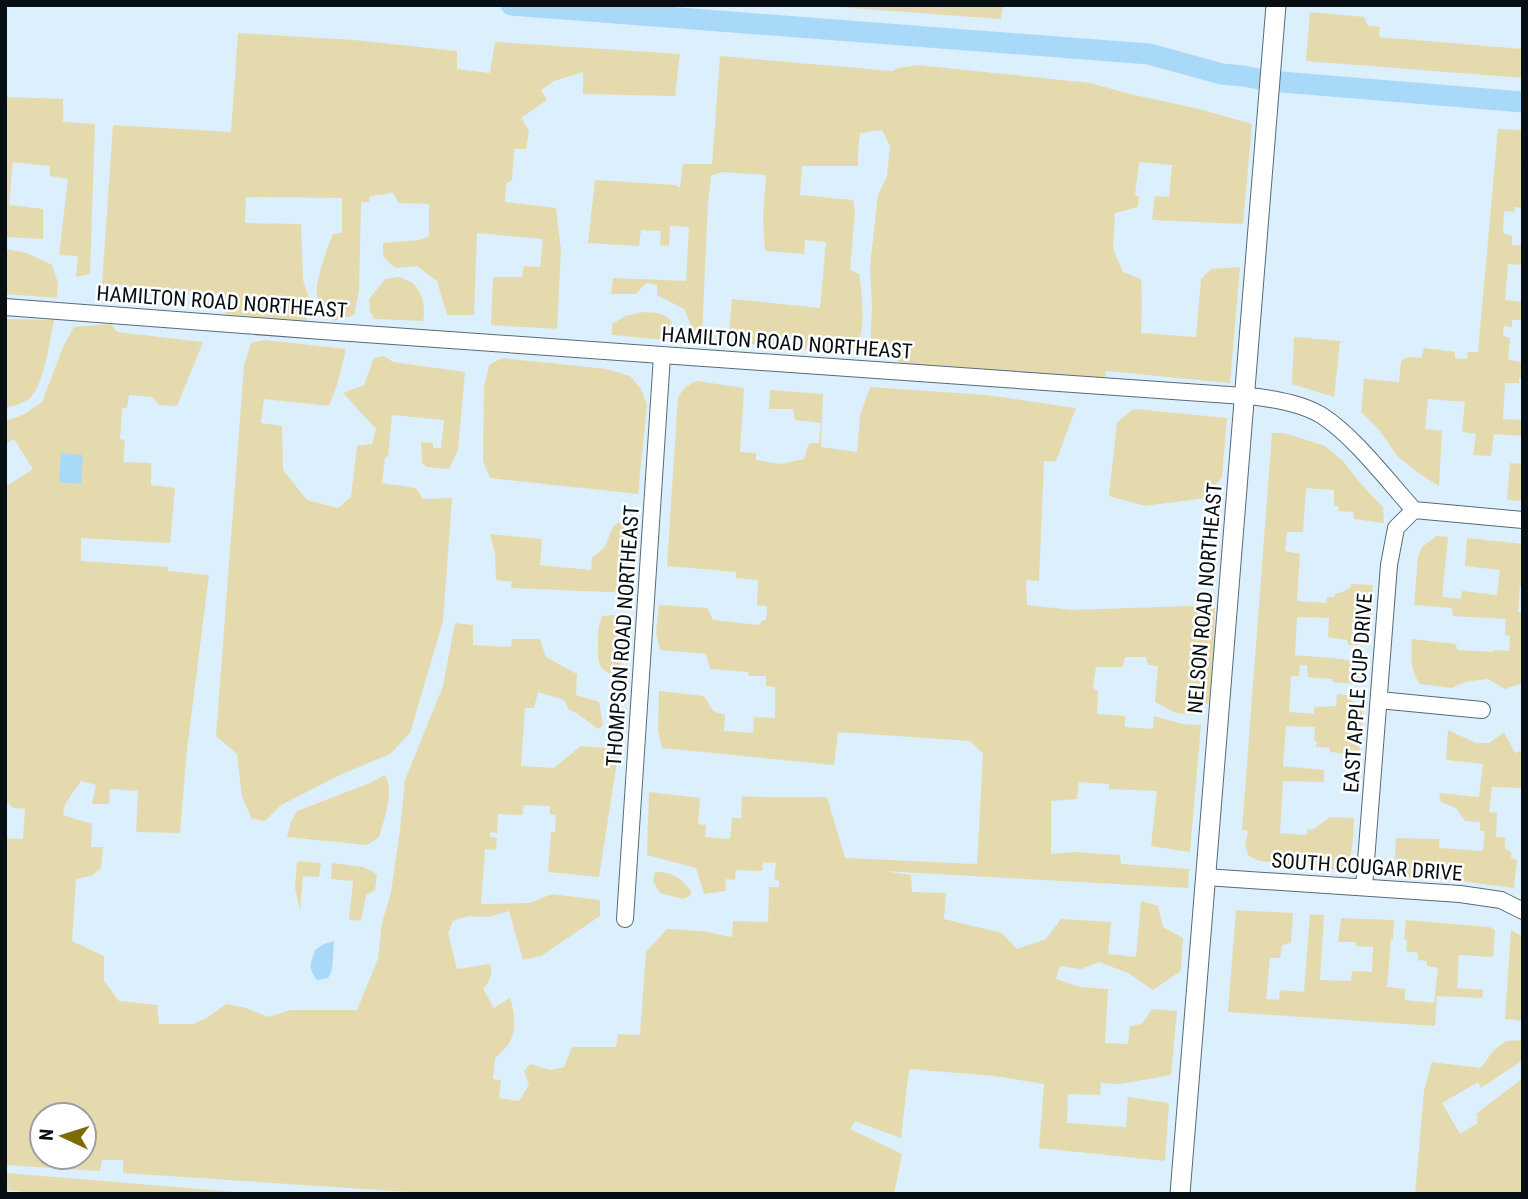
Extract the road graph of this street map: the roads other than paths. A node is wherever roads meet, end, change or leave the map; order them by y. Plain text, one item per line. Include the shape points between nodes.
1 (1276, 5) edge
2 (5, 307) edge
3 (662, 356) junction
4 (1244, 396) junction
5 (1413, 510) junction
6 (1523, 520) edge
7 (1379, 700) junction
8 (1482, 710) dead end
9 (1205, 877) junction
10 (1364, 887) junction
11 (1523, 911) edge
12 (625, 919) dead end
13 (1180, 1194) edge

1 - 4 street, NELSON ROAD NORTHEAST
2 - 3 street, HAMILTON ROAD NORTHEAST
3 - 4 street, HAMILTON ROAD NORTHEAST
3 - 12 street, THOMPSON ROAD NORTHEAST
4 - 5 street, HAMILTON ROAD NORTHEAST via 1289,402 1320,415 1349,437
4 - 9 street, NELSON ROAD NORTHEAST
5 - 6 street
5 - 7 street, EAST APPLE CUP DRIVE via 1396,528 1389,565
7 - 8 street
7 - 10 street, EAST APPLE CUP DRIVE
9 - 10 street, SOUTH COUGAR DRIVE
9 - 13 street, NELSON ROAD NORTHEAST
10 - 11 street, SOUTH COUGAR DRIVE via 1501,900

